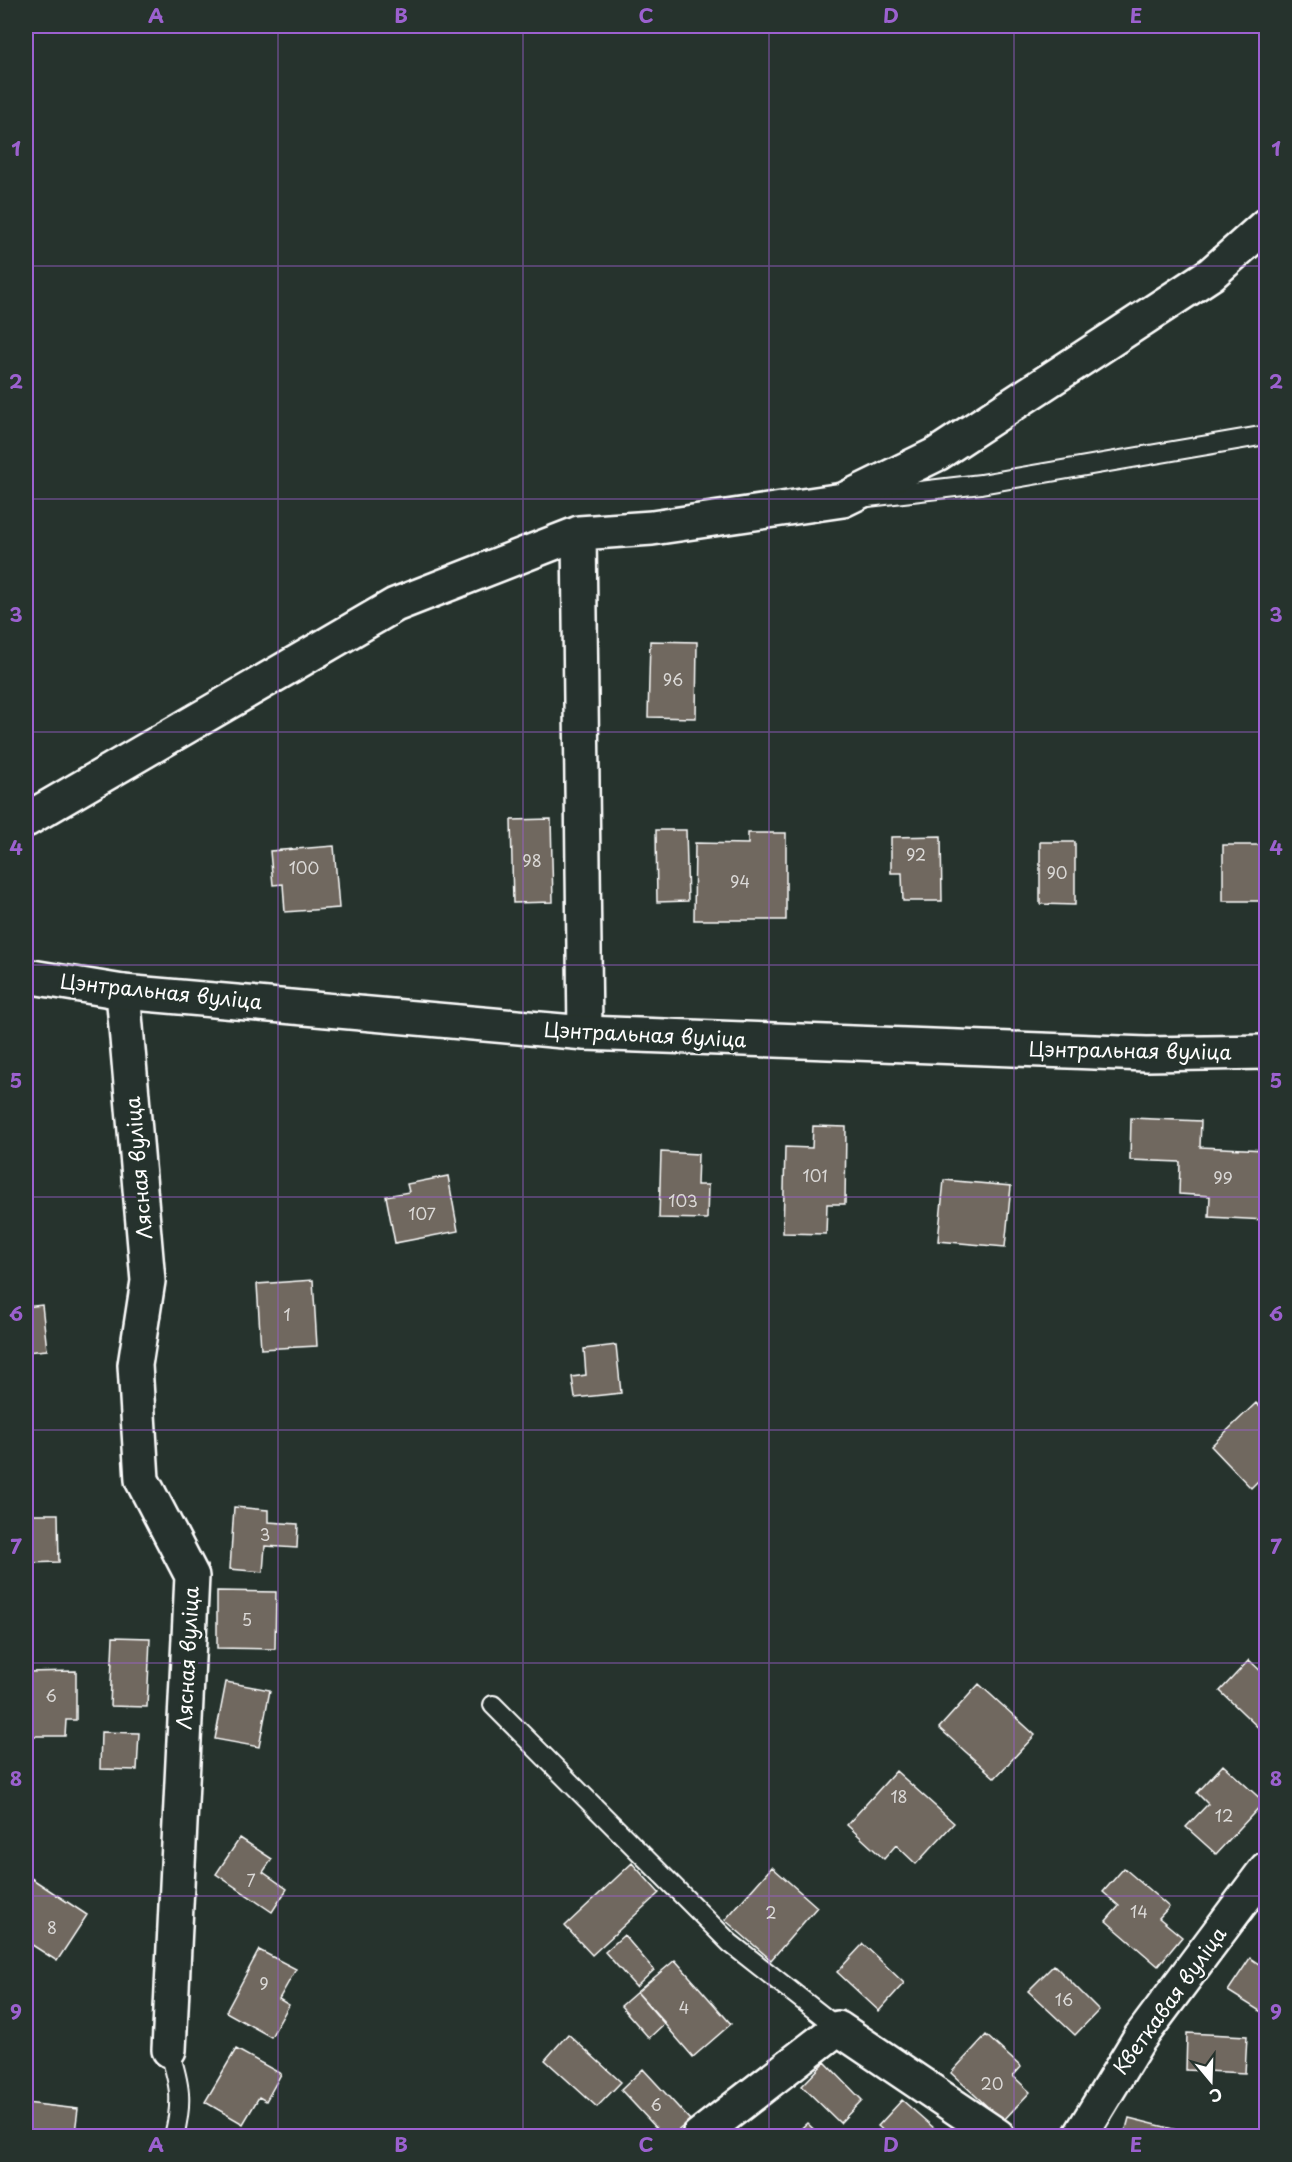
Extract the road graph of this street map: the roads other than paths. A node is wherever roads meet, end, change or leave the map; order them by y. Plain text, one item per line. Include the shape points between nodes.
1 (1266, 225) edge
2 (1266, 435) edge
3 (843, 500) junction
4 (579, 533) junction
5 (26, 820) edge
6 (26, 976) edge
7 (123, 992) junction
8 (585, 1033) junction
9 (1266, 1052) edge
10 (493, 1705) dead end
11 (1266, 1869) edge
12 (838, 2028) junction
13 (169, 2050) joint
14 (174, 2136) edge
15 (699, 2136) edge
16 (998, 2136) edge
17 (1080, 2136) edge

1 - 3 street via 1211,274 937,454
2 - 3 lane via 981,484
3 - 4 street via 652,528
4 - 5 street via 395,605
4 - 8 street
6 - 7 street, Цэнтральная вуліца
7 - 8 street, Цэнтральная вуліца
7 - 13 street, Лясная вуліца via 148,1281 135,1365 142,1480 192,1576
8 - 9 street, Цэнтральная вуліца via 1147,1054
10 - 12 lane via 730,1942
11 - 17 street, Кветкавая вуліца via 1138,2039
12 - 15 street
12 - 16 street
13 - 14 lane via 180,2085 180,2114

